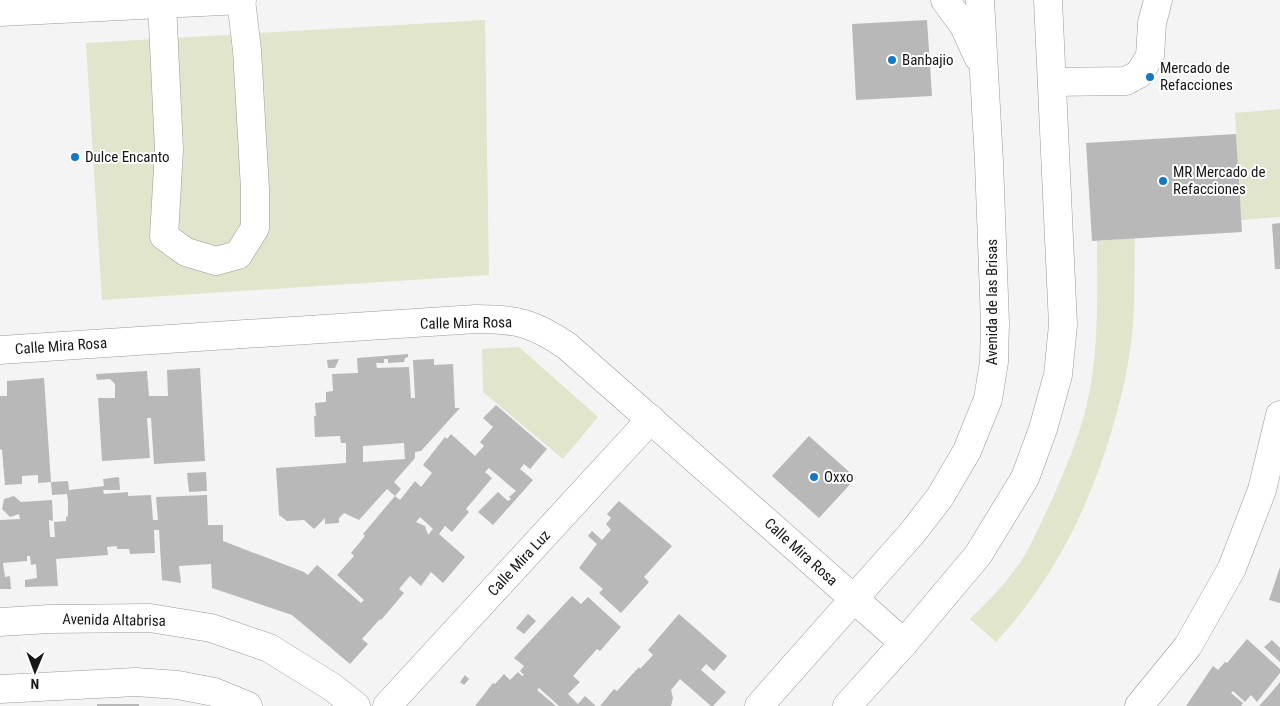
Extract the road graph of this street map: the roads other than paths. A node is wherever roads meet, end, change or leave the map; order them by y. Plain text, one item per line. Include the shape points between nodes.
1 (242, 0) edge
2 (945, 0) edge
3 (980, 0) edge
4 (1048, 0) edge
5 (1158, 0) edge
6 (162, 3) junction
7 (0, 12) edge
8 (983, 67) junction
9 (1052, 82) junction
10 (0, 350) edge
11 (1280, 415) edge
12 (651, 419) junction
13 (1271, 492) edge
14 (854, 599) junction
15 (0, 622) edge
16 (904, 643) junction
17 (0, 688) edge
18 (248, 706) edge
19 (356, 706) edge
20 (386, 706) edge
21 (759, 706) edge
22 (847, 706) edge
23 (1139, 706) edge

1 - 6 street
1 - 6 street via 255,189 254,228 238,255 216,262 186,252 164,236 169,150
2 - 8 street via 964,26
3 - 8 street, Avenida de las Brisas
4 - 9 street
5 - 9 street via 1152,23 1150,56 1139,74 1126,81
6 - 7 street
8 - 14 street, Avenida de las Brisas via 995,323 994,362 988,399 967,451 940,497
9 - 16 street via 1063,325 1058,375 1025,478 978,555
10 - 12 street, Calle Mira Rosa via 466,320 511,320 545,332 567,346
11 - 13 street
12 - 14 street, Calle Mira Rosa
12 - 20 street, Calle Mira Luz
13 - 23 street via 1188,646
14 - 16 street, Calle Mira Rosa
14 - 21 street, Avenida de las Brisas
15 - 19 street, Avenida Altabrisa via 150,618 211,628 269,648
16 - 22 street
17 - 18 street via 136,682 178,685 214,692

